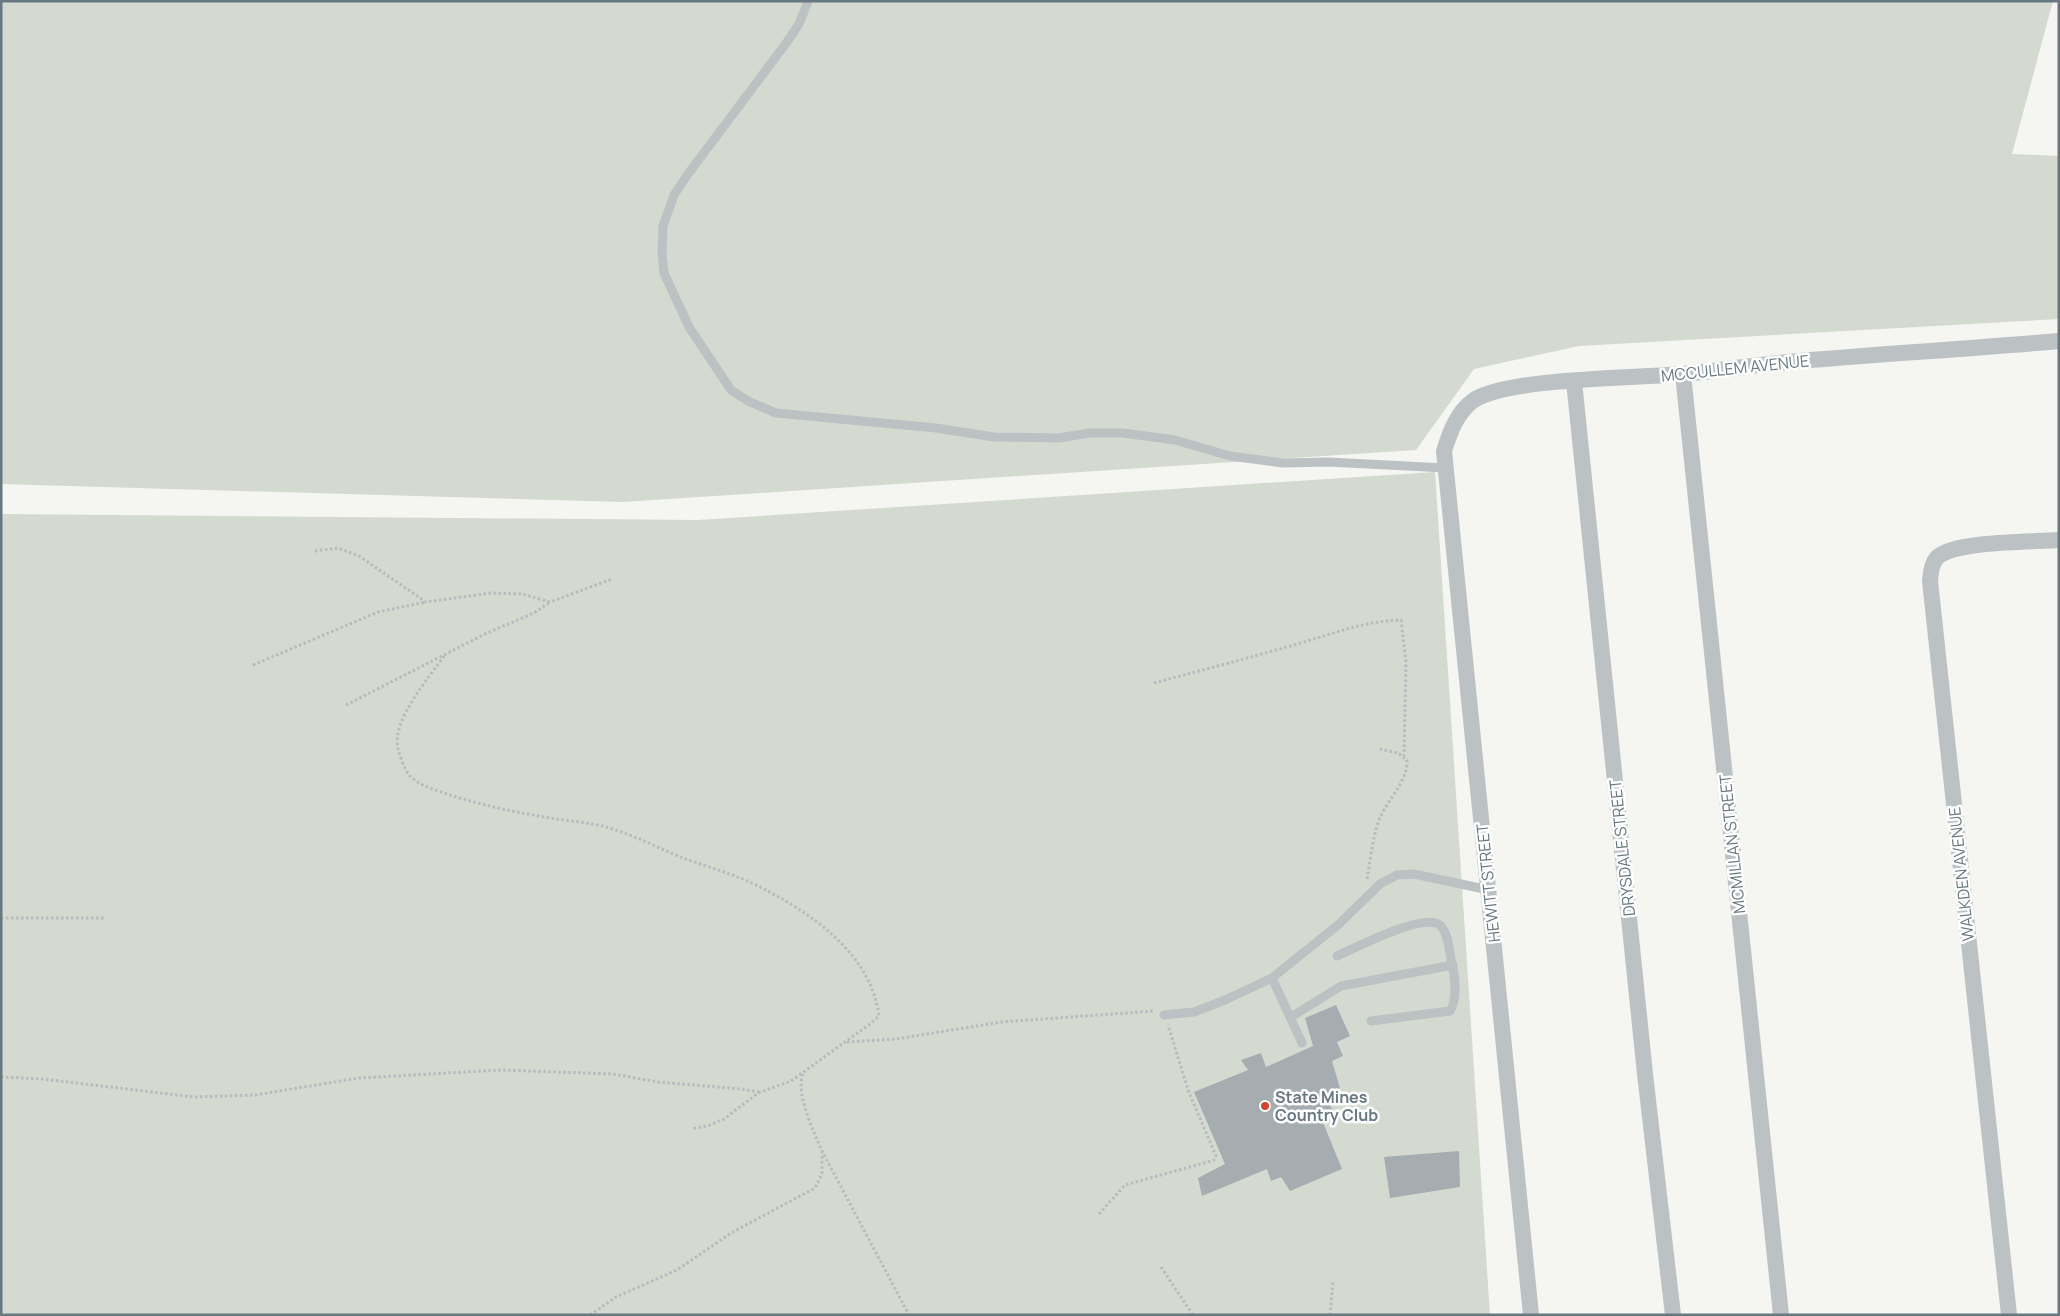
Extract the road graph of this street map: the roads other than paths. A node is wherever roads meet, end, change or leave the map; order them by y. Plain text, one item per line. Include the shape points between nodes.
1 (808, 1) edge
2 (2059, 341) edge
3 (1683, 374) junction
4 (1574, 381) junction
5 (1444, 451) joint
6 (1446, 468) junction
7 (2059, 540) edge
8 (1489, 890) junction
9 (1337, 956) dead end
10 (1453, 965) junction
11 (1272, 978) junction
12 (1164, 1015) road end
13 (1291, 1017) junction
14 (1371, 1021) dead end
15 (1302, 1042) dead end
16 (1532, 1315) edge
17 (1673, 1315) edge
18 (1781, 1315) edge
19 (2009, 1315) edge

1 - 6 lane via 791,36 674,195 663,226 664,273 674,300 731,390 776,413 936,428 994,437 1059,438 1123,433 1175,440 1230,456 1262,461
2 - 3 street, MCCULLEM AVENUE via 1786,362
3 - 4 street, MCCULLEM AVENUE
3 - 18 street, MCMILLAN STREET
4 - 5 street, MCCULLEM AVENUE via 1490,393 1475,400 1451,429
4 - 17 street, DRYSDALE STREET
5 - 6 street, HEWITT STREET
6 - 8 street, HEWITT STREET
7 - 19 street, WALKDEN AVENUE via 1952,550 1942,554 1931,566 1930,581
8 - 11 lane via 1414,874 1397,875 1380,884 1338,924
8 - 16 street, HEWITT STREET
9 - 10 lane via 1406,926 1429,920 1440,924
10 - 13 lane via 1341,986
10 - 14 lane via 1455,1003 1450,1011
11 - 12 lane via 1194,1012
11 - 13 lane
13 - 15 lane

